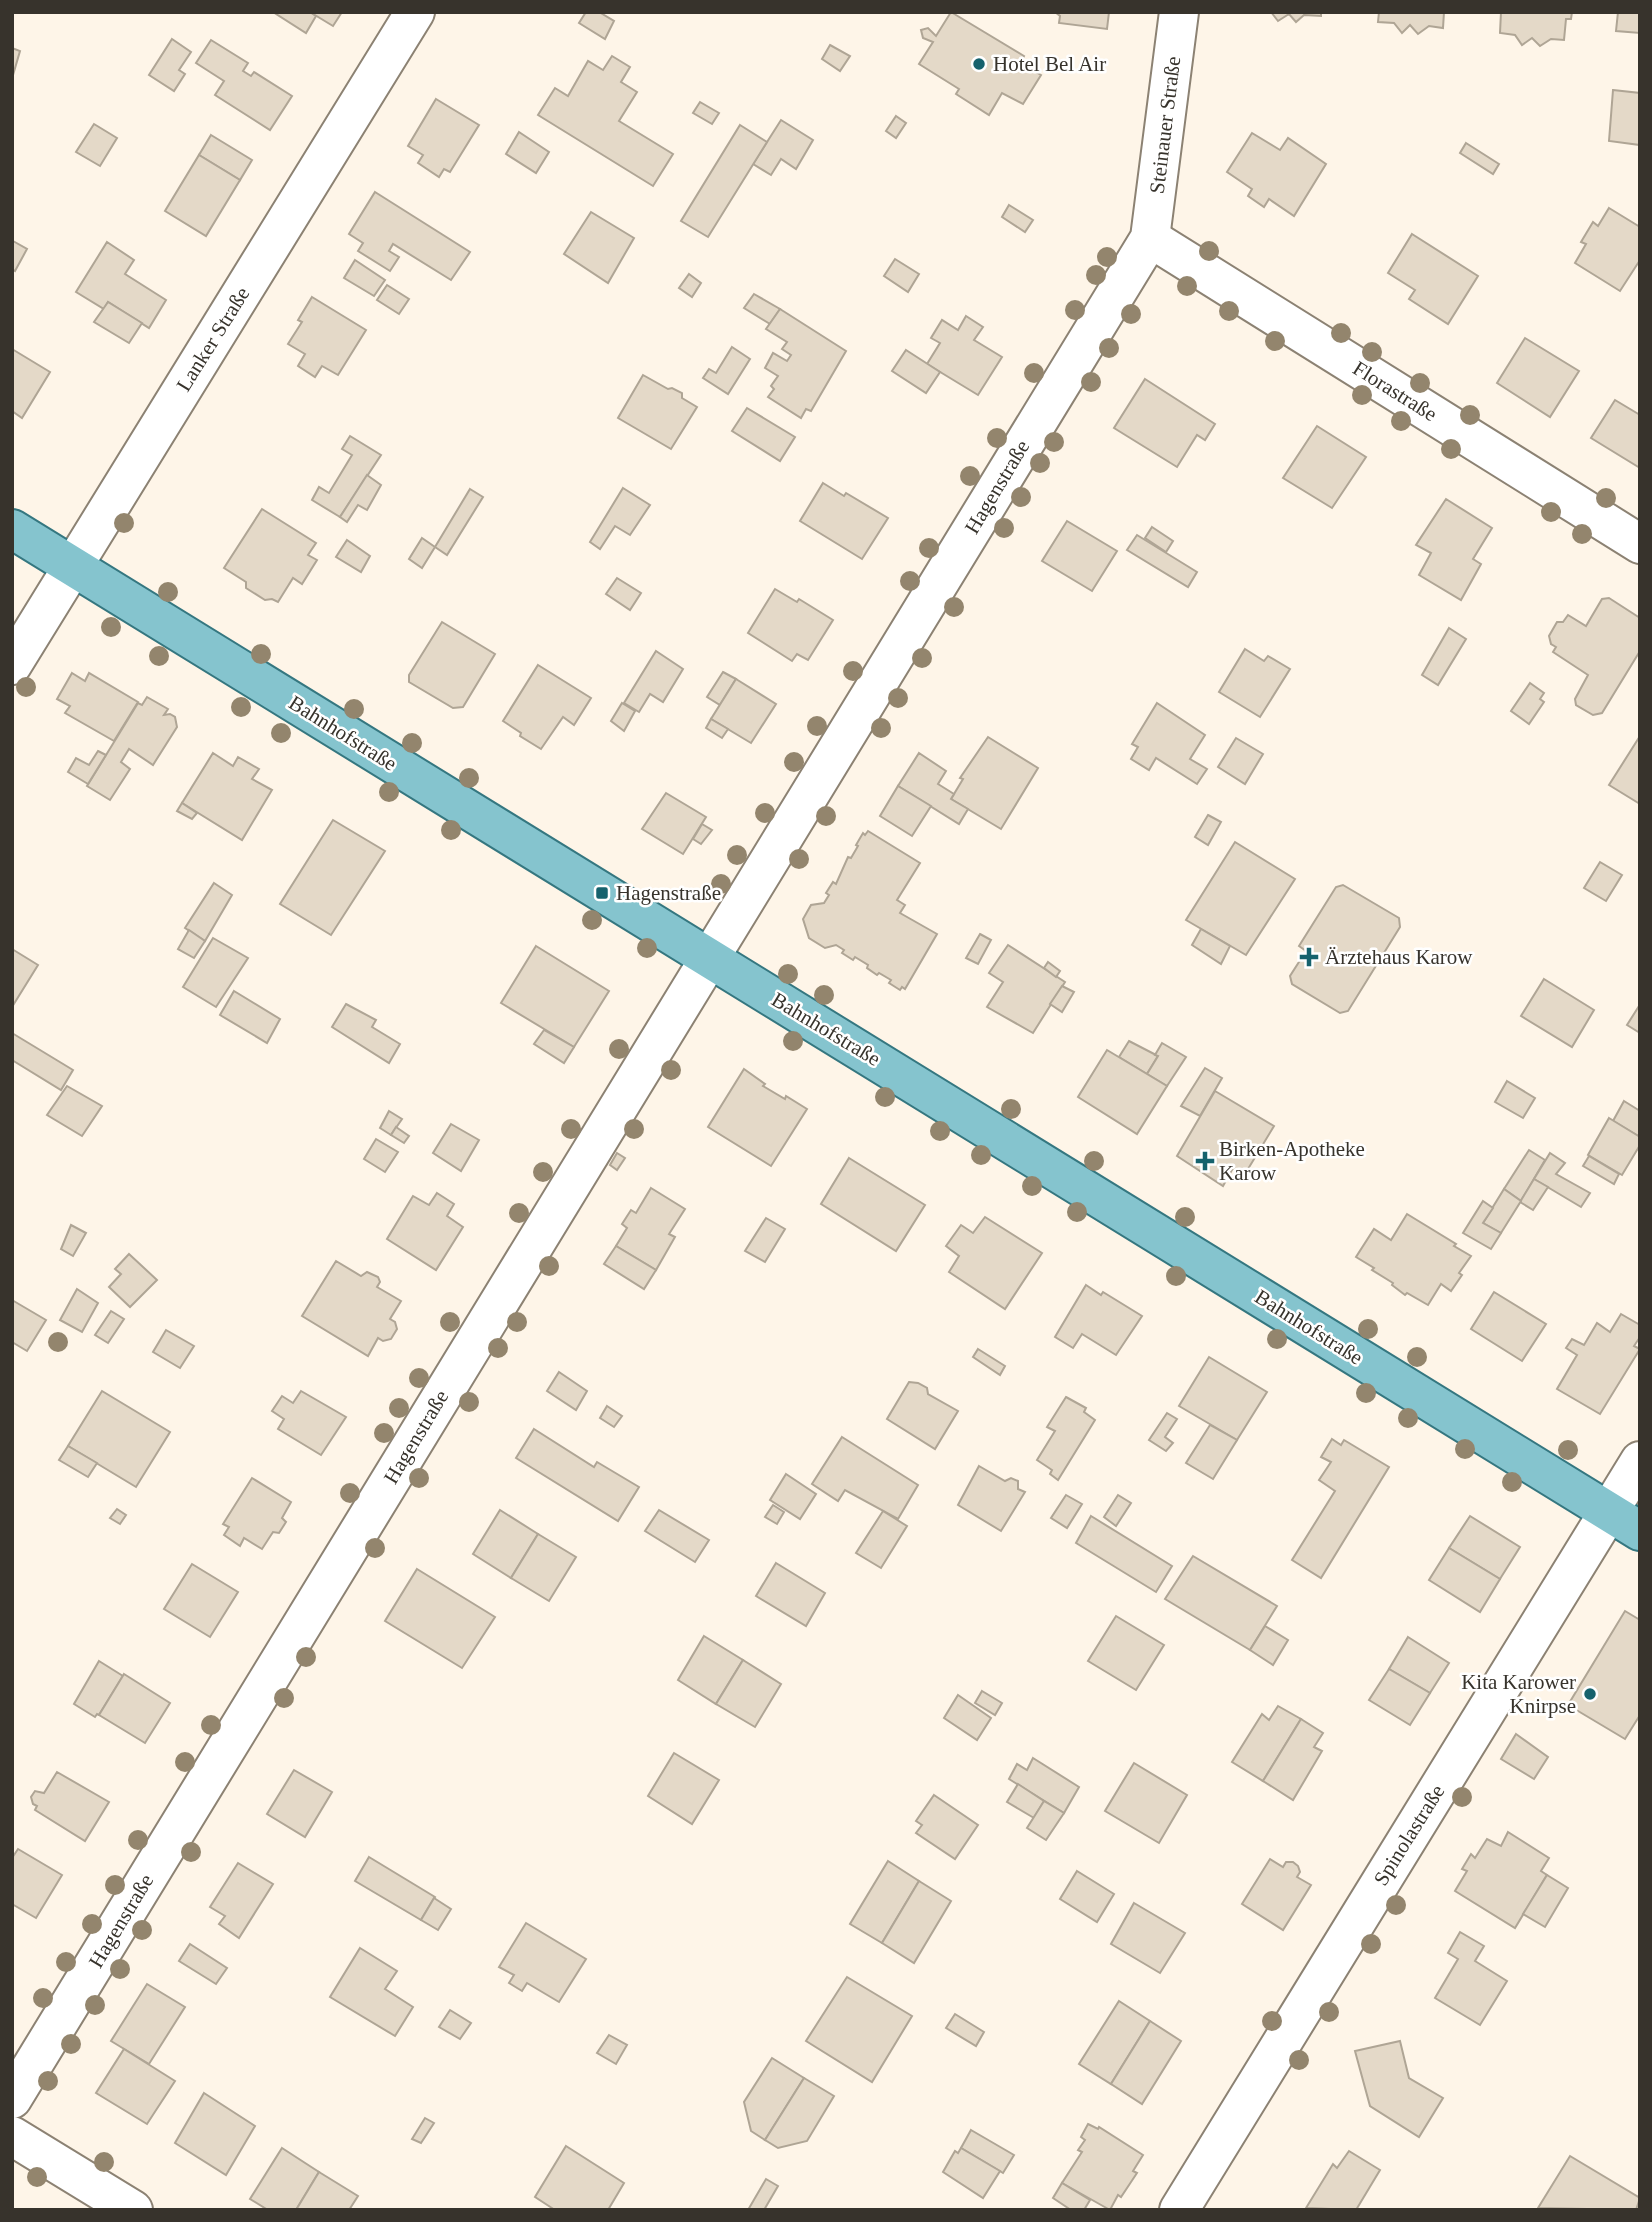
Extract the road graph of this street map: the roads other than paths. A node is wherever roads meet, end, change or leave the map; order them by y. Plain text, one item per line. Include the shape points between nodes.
1 (415, 12) edge
2 (1179, 12) edge
3 (1150, 238) junction
4 (12, 529) edge
5 (1640, 544) edge
6 (73, 567) junction
7 (12, 665) edge
8 (709, 959) junction
9 (1640, 1461) edge
10 (1624, 1521) edge
11 (12, 2099) edge
12 (12, 2136) edge
13 (134, 2210) edge
14 (1179, 2210) edge

1 - 6 street, Lanker Straße
2 - 3 street, Steinauer Straße
3 - 5 street, Florastraße
3 - 8 street, Hagenstraße
4 - 6 main road, Bahnhofstraße
6 - 7 street, Lanker Straße
6 - 8 main road, Bahnhofstraße
8 - 10 main road, Bahnhofstraße
8 - 11 street, Hagenstraße
9 - 10 street, Spinolastraße
10 - 14 street, Spinolastraße
12 - 13 street

